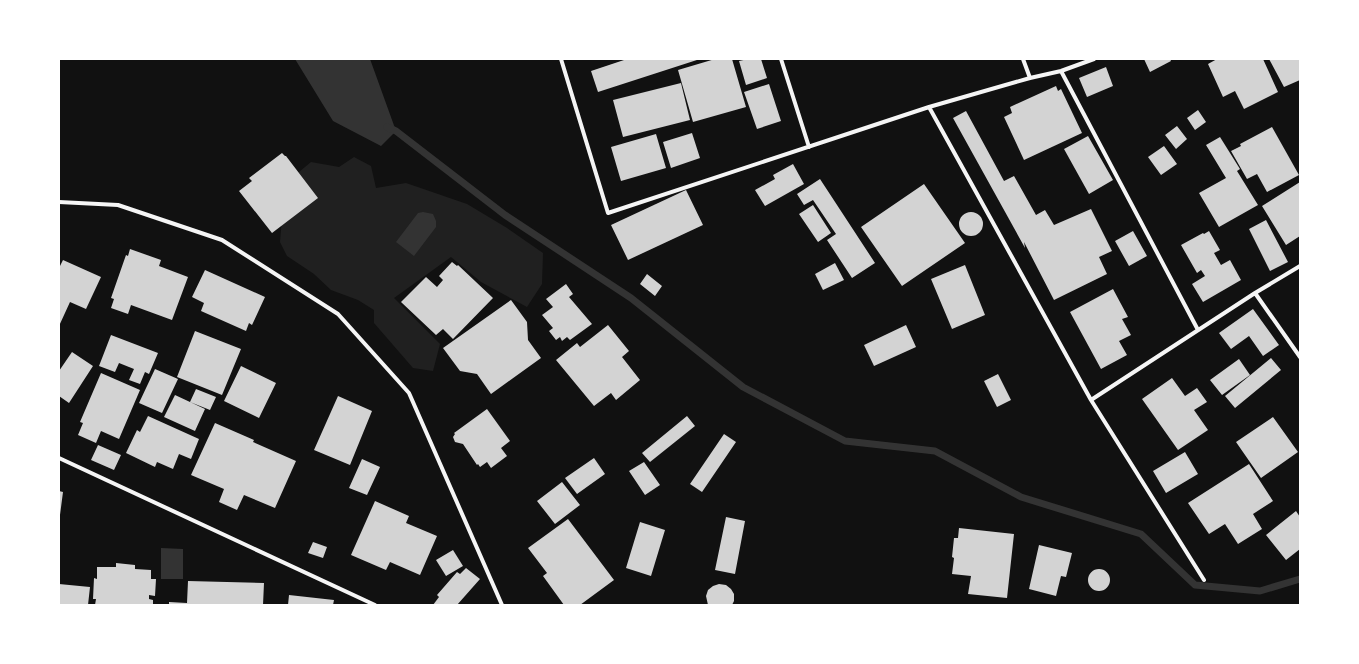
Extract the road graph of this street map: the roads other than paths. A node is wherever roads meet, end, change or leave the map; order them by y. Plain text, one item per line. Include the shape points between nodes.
1 (561, 59) edge
2 (781, 59) edge
3 (1023, 59) edge
4 (1094, 59) edge
5 (1062, 70) junction
6 (1030, 78) junction
7 (929, 107) junction
8 (809, 147) junction
9 (59, 202) edge
10 (1300, 266) edge
11 (1255, 292) junction
12 (1198, 330) junction
13 (1300, 357) edge
14 (1091, 400) junction
15 (59, 458) edge
16 (1204, 580) dead end
17 (375, 605) edge
18 (502, 605) edge

1 - 8 street via 608,213
2 - 8 street
3 - 6 street
4 - 5 street
5 - 6 street
5 - 12 street
6 - 7 street
7 - 8 street
7 - 14 street
9 - 18 street via 118,205 222,240 338,314 409,393
10 - 11 street
11 - 12 street
11 - 13 street
12 - 14 street
14 - 16 street
15 - 17 street

